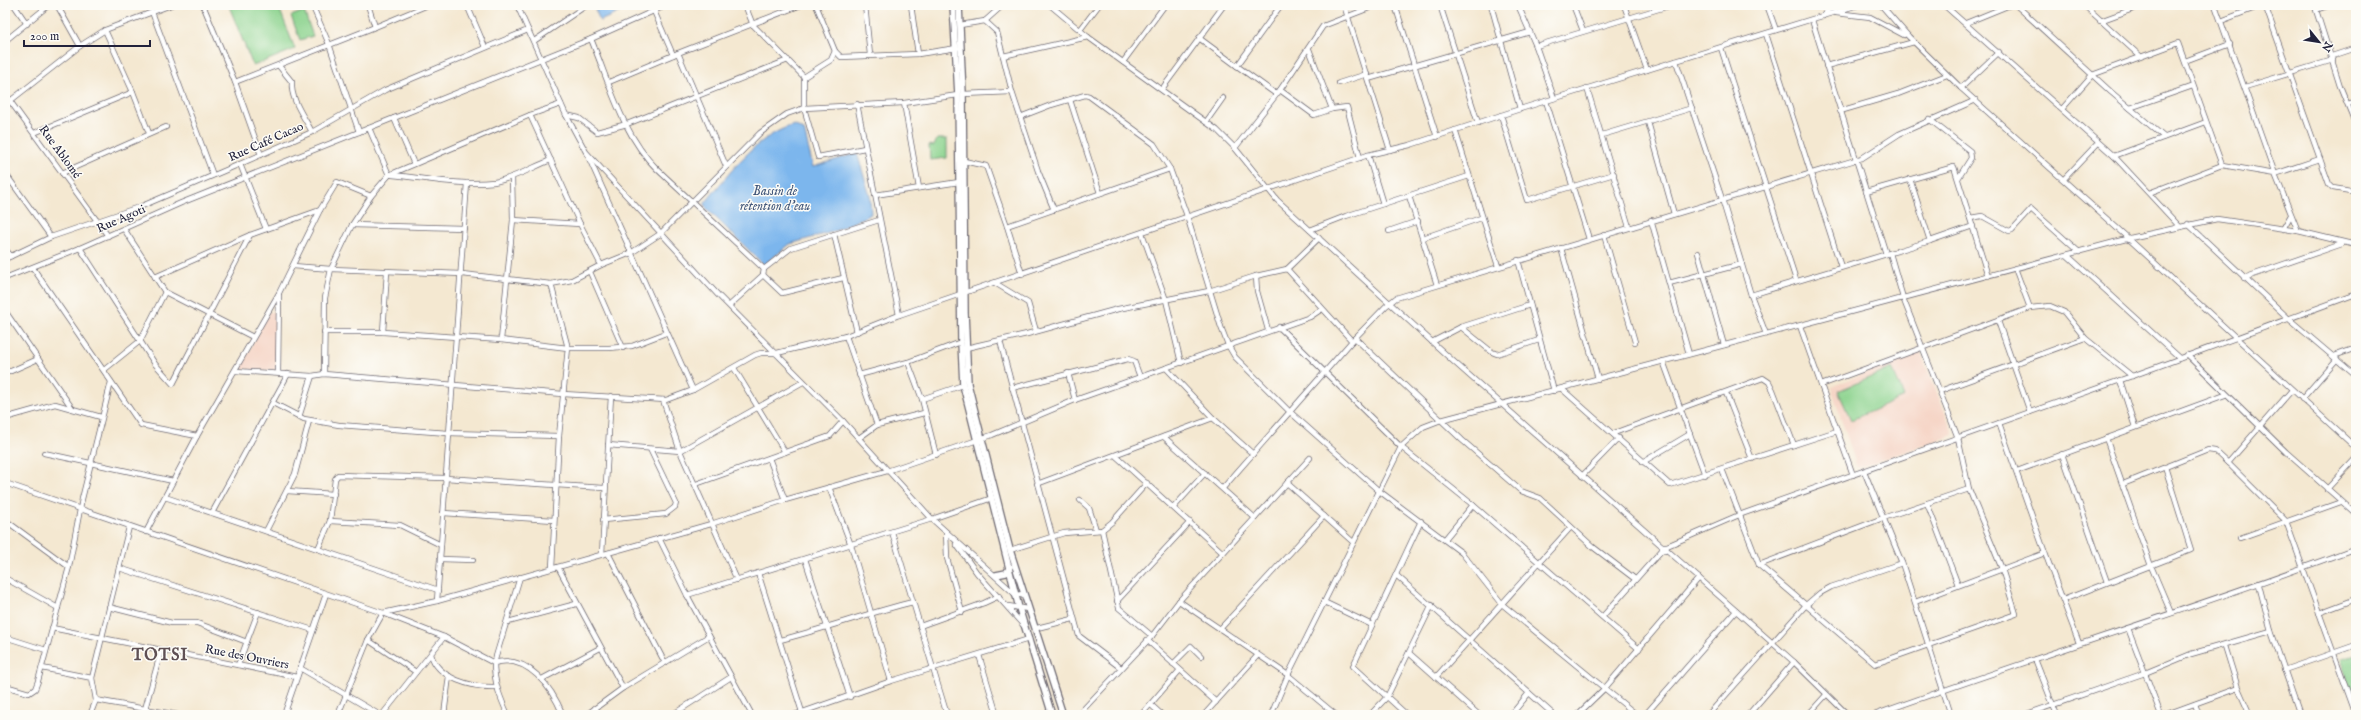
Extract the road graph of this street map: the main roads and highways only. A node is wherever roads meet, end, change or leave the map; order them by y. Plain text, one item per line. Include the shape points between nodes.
1 (954, 5) edge
2 (958, 5) edge
3 (961, 95) junction
4 (963, 294) junction
5 (980, 439) junction
6 (1010, 567) junction
7 (996, 575) road end
8 (1052, 715) edge
9 (1063, 715) edge

1 - 3 main road
2 - 3 main road
3 - 4 main road via 964,161
3 - 4 main road via 959,182
4 - 5 main road via 968,384
4 - 5 main road via 963,385
5 - 6 main road
5 - 9 main road via 1023,594 1037,628
6 - 7 main road via 1006,573
6 - 8 main road via 1019,608

